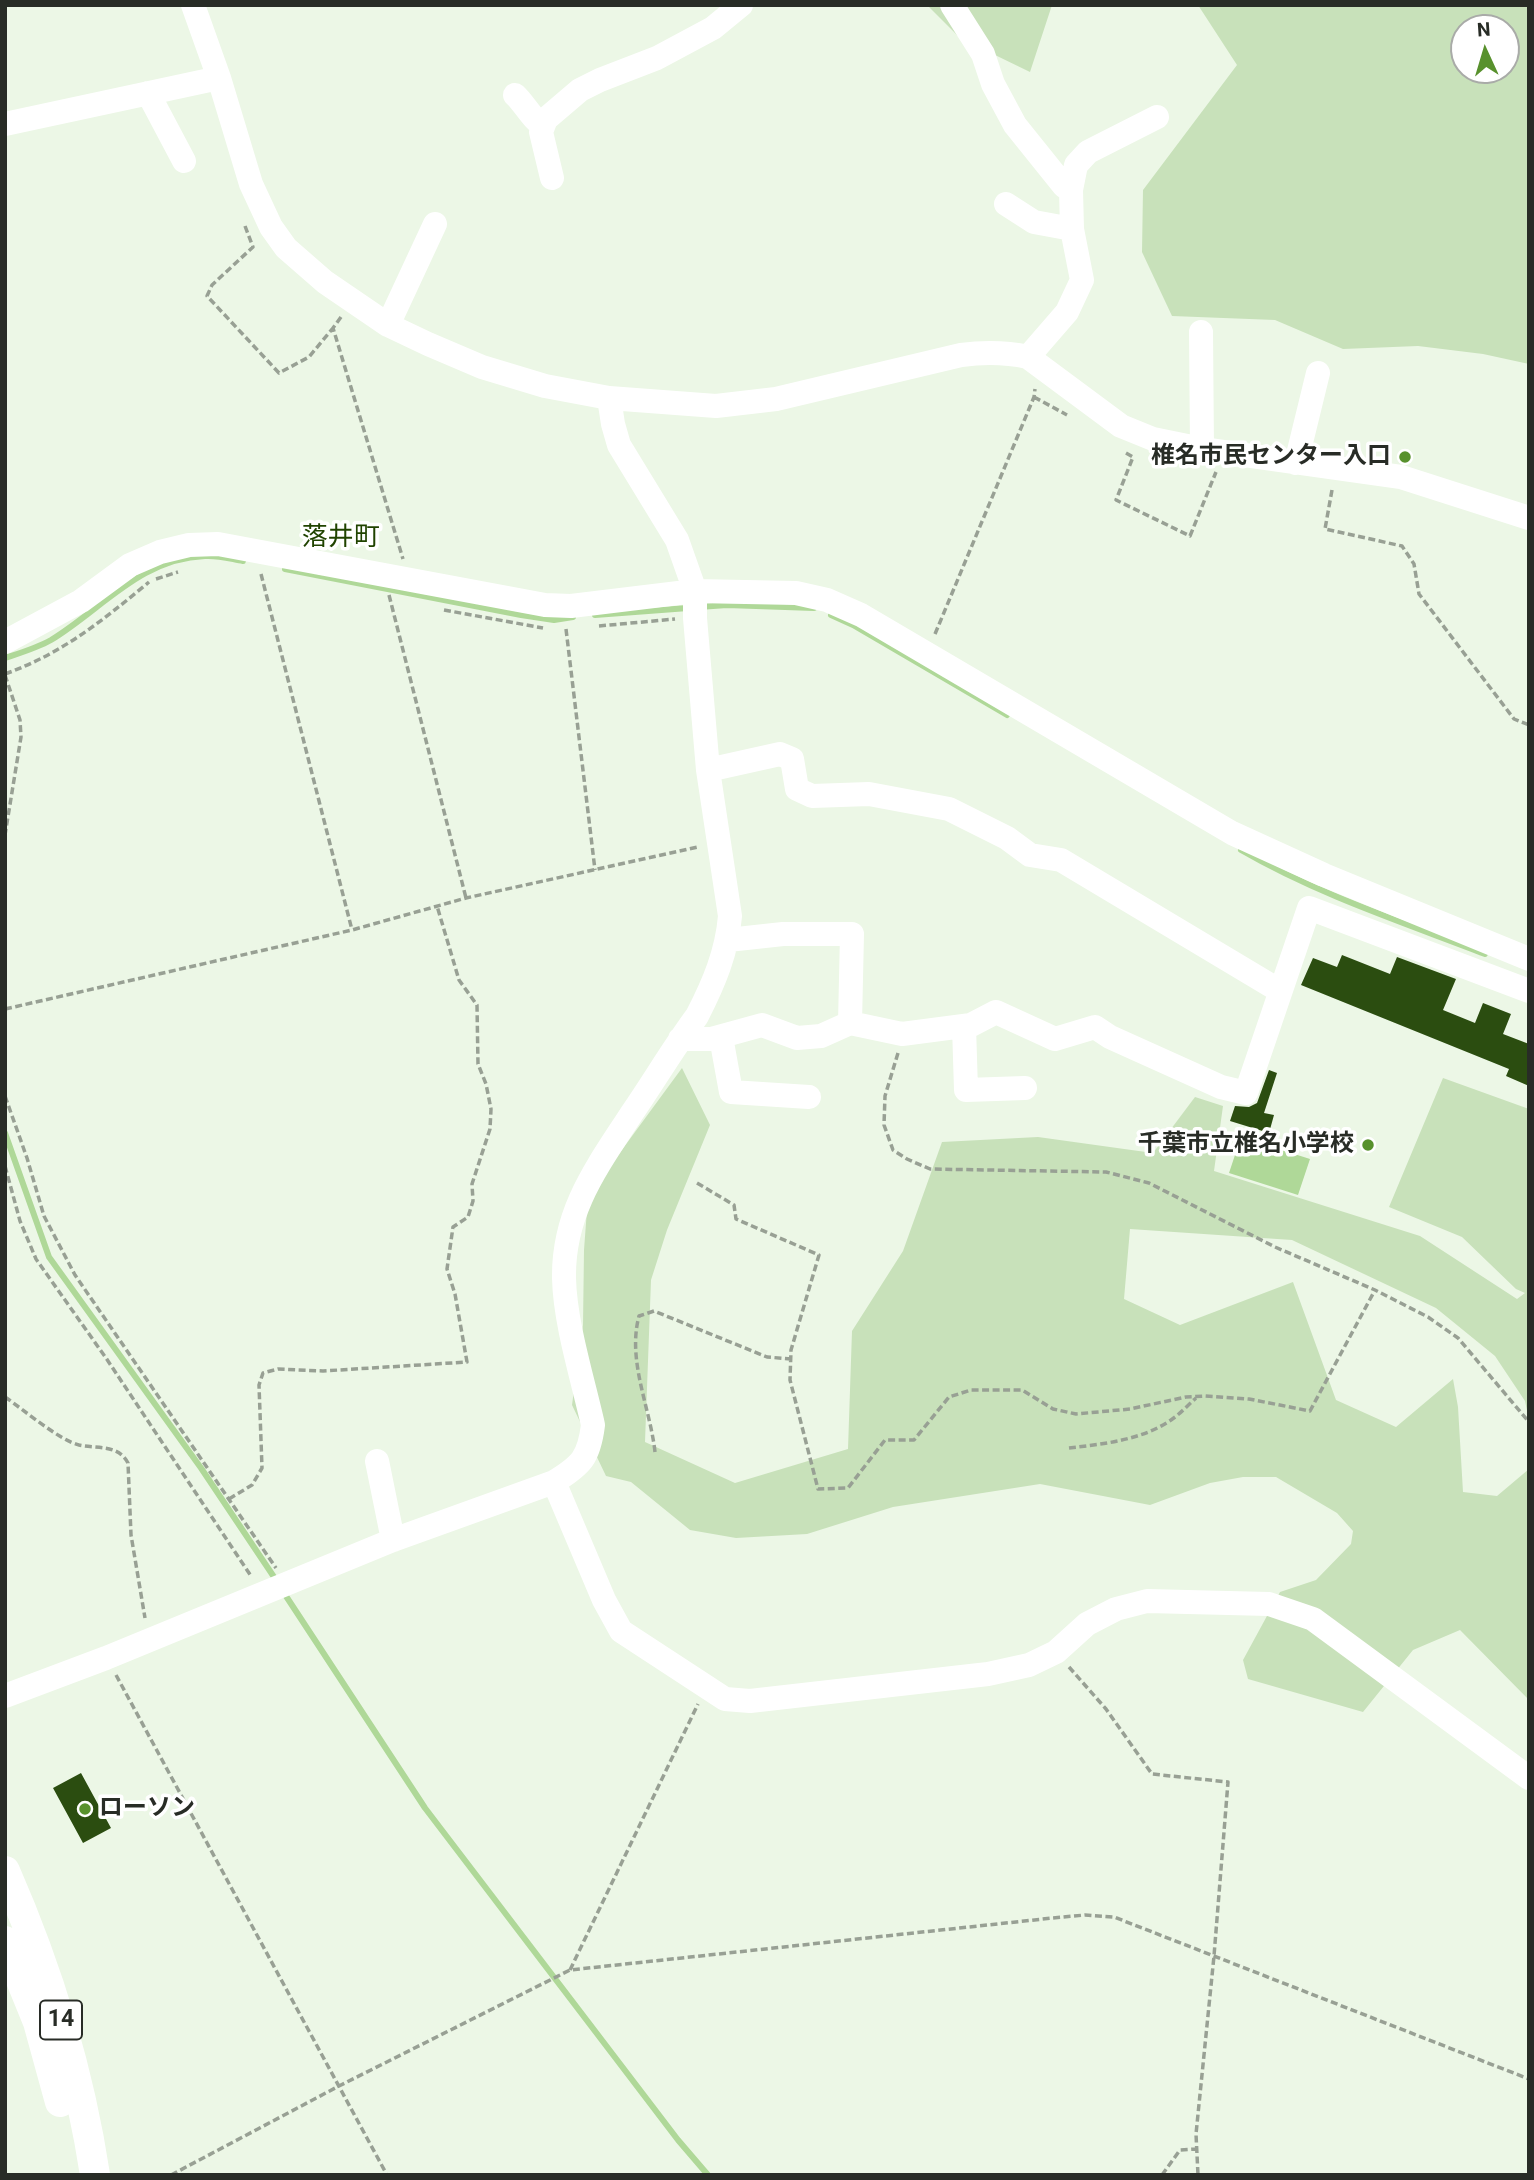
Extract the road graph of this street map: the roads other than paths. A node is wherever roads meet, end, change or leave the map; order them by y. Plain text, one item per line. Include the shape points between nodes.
1 (193, 5) edge
2 (741, 5) edge
3 (952, 5) edge
4 (219, 78) junction
5 (148, 93) junction
6 (515, 94) dead end
7 (1157, 117) dead end
8 (5, 124) edge
9 (543, 125) junction
10 (184, 161) dead end
11 (552, 178) dead end
12 (1071, 190) junction
13 (1006, 204) dead end
14 (435, 225) dead end
15 (1072, 229) junction
16 (388, 325) junction
17 (1201, 332) dead end
18 (1028, 358) junction
19 (1318, 373) dead end
20 (610, 398) junction
21 (1210, 451) junction
22 (1296, 463) junction
23 (1529, 518) edge
24 (695, 592) junction
25 (5, 642) edge
26 (708, 770) junction
27 (728, 940) junction
28 (1529, 959) edge
29 (1280, 991) junction
30 (1529, 991) edge
31 (850, 1023) junction
32 (964, 1026) junction
33 (720, 1037) junction
34 (680, 1039) junction
35 (1025, 1088) dead end
36 (808, 1097) dead end
37 (377, 1461) dead end
38 (554, 1482) junction
39 (393, 1540) junction
40 (5, 1696) edge
41 (1529, 1777) edge
42 (5, 1871) edge
43 (5, 1941) edge
44 (74, 2175) edge
45 (95, 2175) edge

1 - 4 street
2 - 9 street via 713,28 668,52 580,90
3 - 12 street via 983,54 1015,125
4 - 5 street
4 - 16 street via 251,184 271,227 300,262
5 - 8 street
5 - 10 street
6 - 9 street
7 - 12 street via 1088,152 1076,165
9 - 11 street
12 - 15 street
13 - 15 street via 1034,222
14 - 16 street
15 - 18 street via 1082,281 1068,312
16 - 20 street via 482,366 545,386
17 - 21 street
18 - 20 street via 984,352 961,355 776,399 716,406
18 - 21 street via 1121,426 1153,439
19 - 22 street
20 - 24 street via 619,445 677,540
21 - 22 street
22 - 23 street via 1401,477
24 - 25 street via 545,606 397,589 218,544 189,545 130,565 81,601
24 - 26 street
24 - 28 street via 796,593 827,600 928,652 1232,833
26 - 27 street via 728,896
26 - 29 street via 780,754 792,759 797,789 812,796 869,794 949,808 1030,855 1061,860
27 - 31 street via 852,934
27 - 34 street via 712,987
29 - 30 street via 1309,908
29 - 32 street via 1246,1093 1221,1087 1095,1027 1055,1039 996,1012
31 - 32 street via 902,1034
31 - 33 street via 821,1036 797,1038 762,1025
32 - 35 street via 966,1090
33 - 34 street
33 - 36 street via 731,1092
34 - 38 street via 585,1186 573,1220 564,1279 593,1425 585,1458
37 - 39 street
38 - 39 street
38 - 41 street via 621,1631 725,1699 750,1701 988,1674 1029,1665 1056,1652 1087,1624 1116,1609 1147,1601 1269,1604 1313,1619
39 - 40 street
42 - 45 main road, 14 via 53,1992 82,2102
43 - 44 main road, 14 via 52,2067

